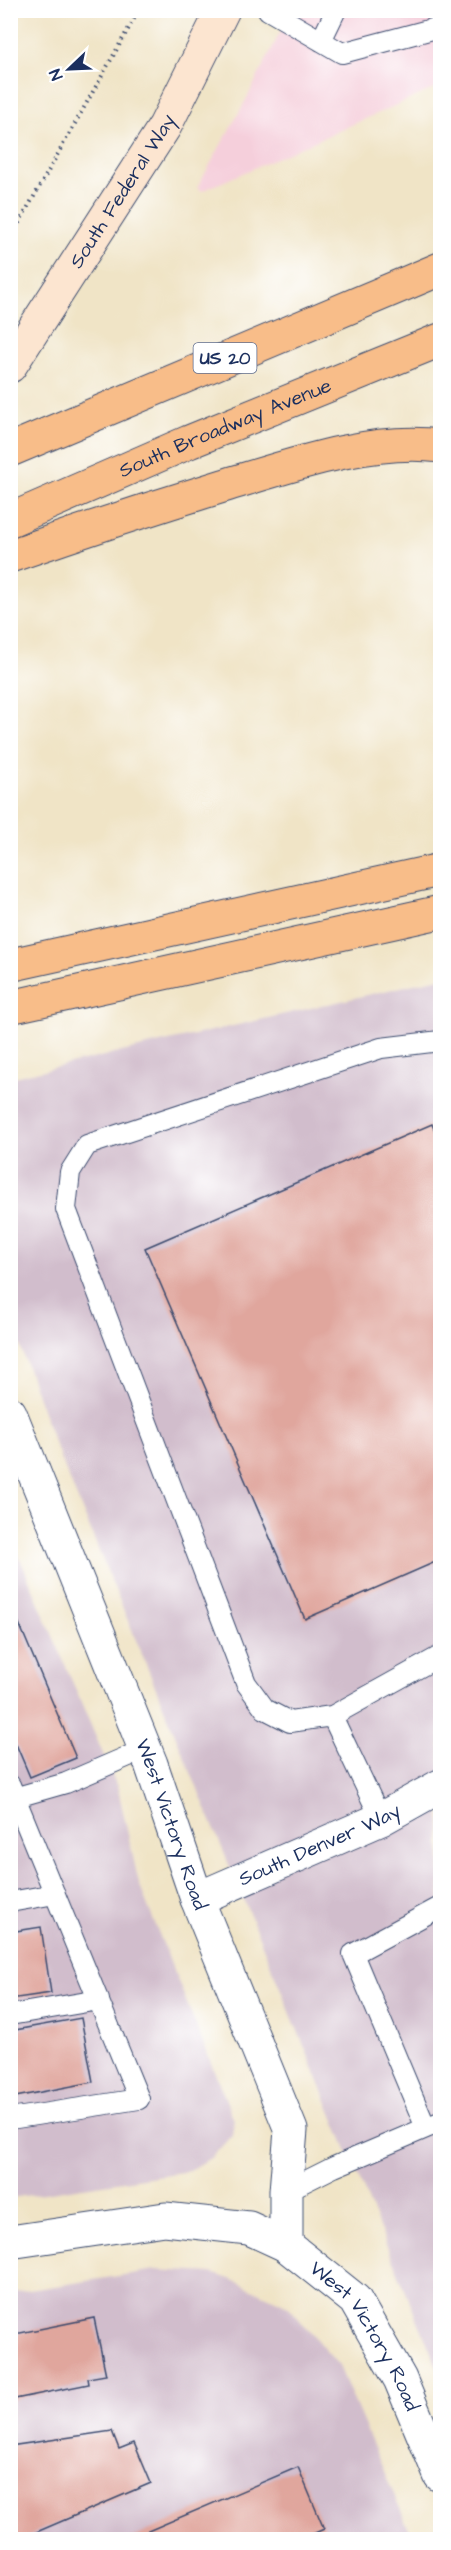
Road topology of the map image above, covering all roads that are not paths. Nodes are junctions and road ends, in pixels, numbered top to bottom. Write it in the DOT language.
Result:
graph roads {
  1 [pos="224,10"];
  2 [pos="268,10"];
  3 [pos="336,10"];
  4 [pos="441,27"];
  5 [pos="321,41"];
  6 [pos="441,269"];
  7 [pos="441,340"];
  8 [pos="10,366"];
  9 [pos="441,446"];
  10 [pos="10,450"];
  11 [pos="10,520"];
  12 [pos="10,556"];
  13 [pos="441,870"];
  14 [pos="441,912"];
  15 [pos="10,965"];
  16 [pos="10,1007"];
  17 [pos="441,1041"];
  18 [pos="10,1413"];
  19 [pos="441,1656"];
  20 [pos="332,1716"];
  21 [pos="145,1749"];
  22 [pos="441,1786"];
  23 [pos="12,1794"];
  24 [pos="381,1819"];
  25 [pos="56,1894"];
  26 [pos="197,1899"];
  27 [pos="10,1902"];
  28 [pos="438,1914"];
  29 [pos="99,2000"];
  30 [pos="10,2014"];
  31 [pos="10,2119"];
  32 [pos="433,2125"];
  33 [pos="285,2191"];
  34 [pos="10,2242"];
  35 [pos="286,2244"];
  36 [pos="441,2475"];
  1 -- 8 [label="main road, South Federal Way"];
  2 -- 5 [label="lane"];
  3 -- 5 [label="lane"];
  4 -- 5 [label="lane"];
  6 -- 10 [label="main road, US 20"];
  7 -- 11 [label="main road, South Broadway Avenue"];
  9 -- 12 [label="main road"];
  13 -- 15 [label="main road"];
  14 -- 16 [label="main road"];
  17 -- 20 [label="lane"];
  18 -- 21 [label="street, West Victory Road"];
  19 -- 20 [label="lane"];
  20 -- 24 [label="lane"];
  21 -- 23 [label="lane"];
  21 -- 26 [label="street, West Victory Road"];
  22 -- 24 [label="street, South Denver Way"];
  23 -- 25 [label="lane"];
  24 -- 26 [label="street, South Denver Way"];
  25 -- 27 [label="lane"];
  25 -- 29 [label="lane"];
  26 -- 33 [label="street, West Victory Road"];
  28 -- 32 [label="lane"];
  29 -- 30 [label="lane"];
  29 -- 31 [label="lane"];
  32 -- 33 [label="lane"];
  33 -- 35 [label="street, West Victory Road"];
  34 -- 35 [label="street, West Victory Road"];
  35 -- 36 [label="street, West Victory Road"];
}
